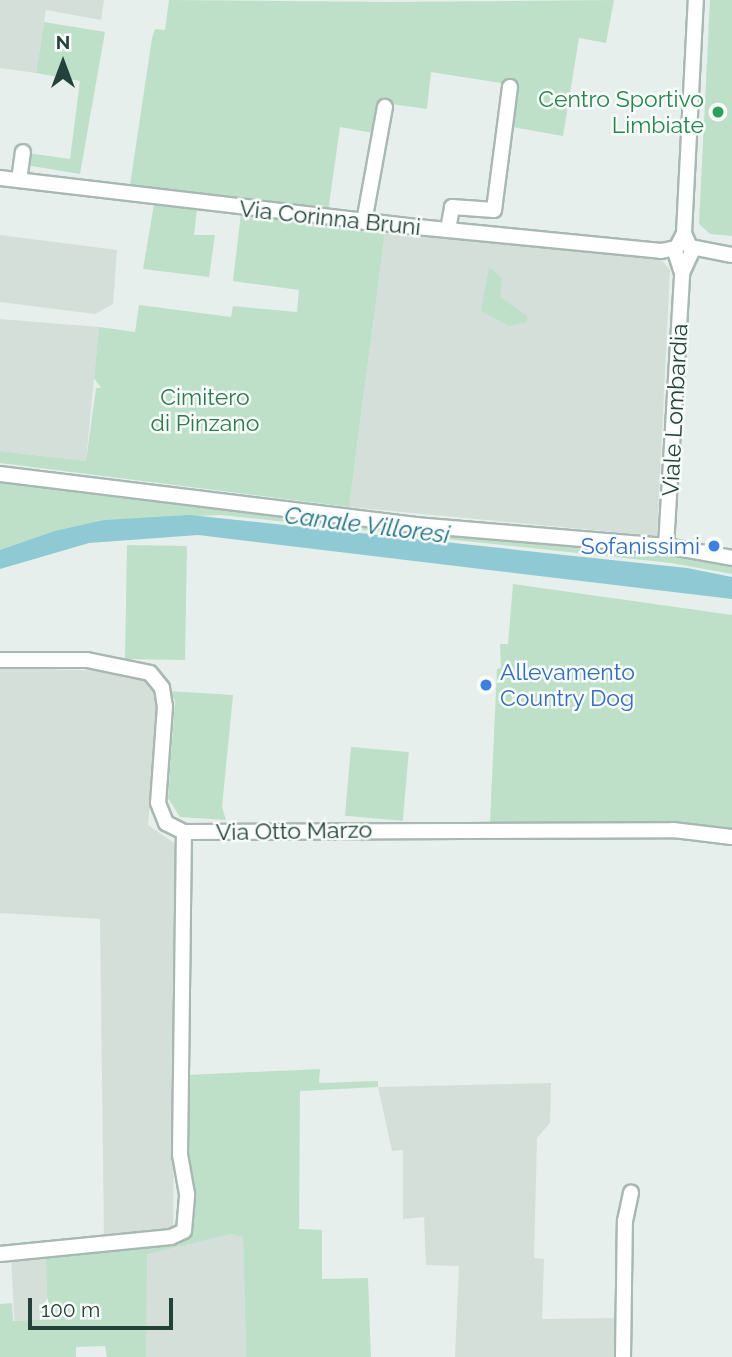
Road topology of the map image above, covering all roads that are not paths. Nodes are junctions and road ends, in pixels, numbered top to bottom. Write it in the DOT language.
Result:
graph roads {
  1 [pos="696,0"];
  2 [pos="510,87"];
  3 [pos="385,107"];
  4 [pos="23,152"];
  5 [pos="0,178"];
  6 [pos="19,180"];
  7 [pos="364,222"];
  8 [pos="448,230"];
  9 [pos="684,252"];
  10 [pos="732,254"];
  11 [pos="0,474"];
  12 [pos="666,546"];
  13 [pos="732,558"];
  14 [pos="0,660"];
  15 [pos="184,832"];
  16 [pos="732,837"];
  17 [pos="631,1193"];
  18 [pos="0,1254"];
  19 [pos="623,1357"];
  1 -- 9 [label="street, Viale Lombardia"];
  2 -- 8 [label="street"];
  3 -- 7 [label="street"];
  4 -- 6 [label="street"];
  5 -- 6 [label="street, Via Corinna Bruni"];
  6 -- 7 [label="street, Via Corinna Bruni"];
  7 -- 8 [label="street, Via Corinna Bruni"];
  8 -- 9 [label="street, Via Corinna Bruni"];
  9 -- 10 [label="street"];
  9 -- 12 [label="street, Viale Lombardia"];
  11 -- 12 [label="street"];
  12 -- 13 [label="street"];
  14 -- 15 [label="street, Via Otto Marzo"];
  15 -- 16 [label="street, Via Otto Marzo"];
  15 -- 18 [label="street"];
  17 -- 19 [label="street"];
}
